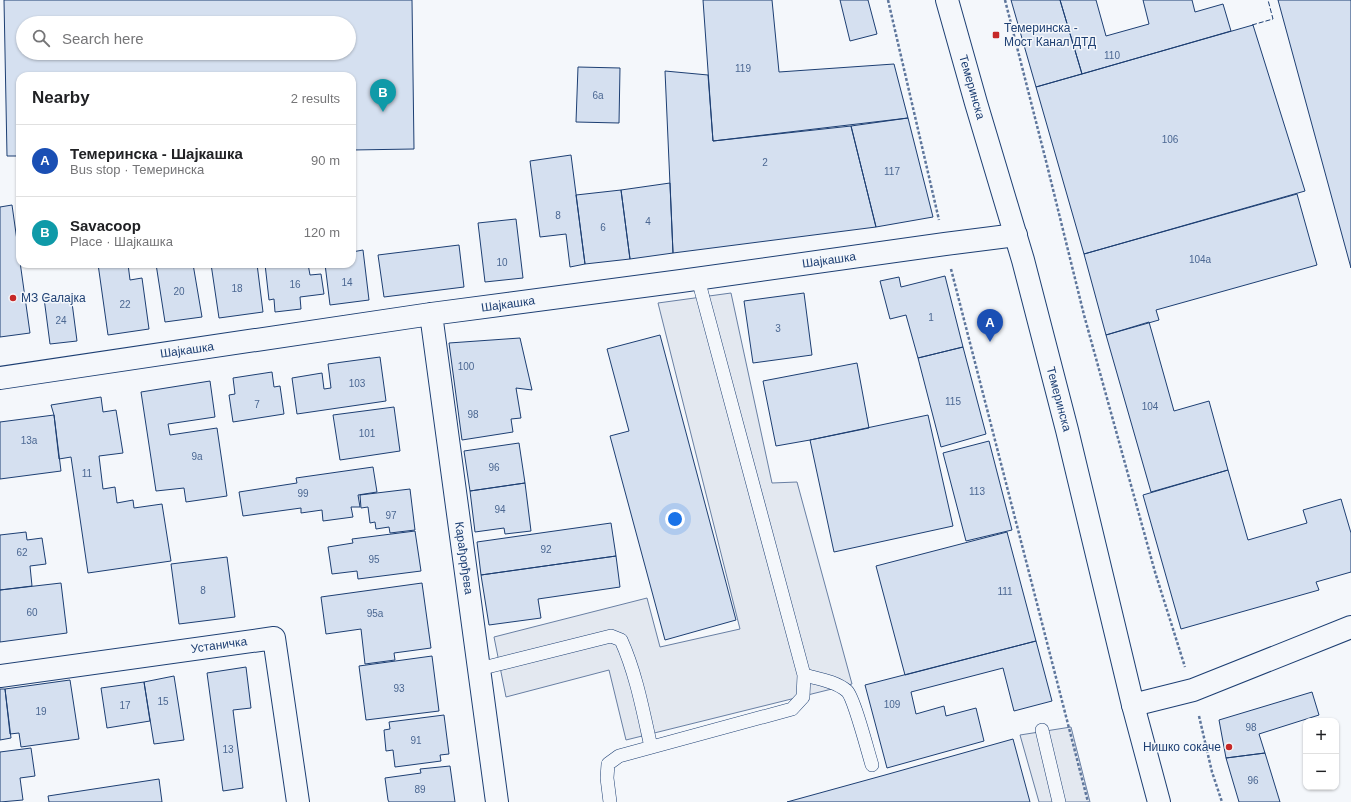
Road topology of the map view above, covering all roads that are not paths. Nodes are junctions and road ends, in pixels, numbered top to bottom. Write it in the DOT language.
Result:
graph roads {
  1 [pos="947,0"];
  2 [pos="1016,235"];
  3 [pos="698,278"];
  4 [pos="431,314"];
  5 [pos="0,378"];
  6 [pos="1351,627"];
  7 [pos="479,669"];
  8 [pos="804,675"];
  9 [pos="0,676"];
  10 [pos="1133,705"];
  11 [pos="1042,730"];
  12 [pos="651,747"];
  13 [pos="872,765"];
  14 [pos="298,802"];
  15 [pos="497,802"];
  16 [pos="610,802"];
  17 [pos="1059,802"];
  18 [pos="1159,802"];
  1 -- 2 [label="street, Темеринска"];
  2 -- 3 [label="street, Шајкашка"];
  2 -- 10 [label="street, Темеринска"];
  3 -- 4 [label="street, Шајкашка"];
  3 -- 8 [label="lane"];
  4 -- 5 [label="street, Шајкашка"];
  4 -- 7 [label="street, Карађорђева"];
  6 -- 10 [label="street"];
  7 -- 12 [label="lane"];
  7 -- 15 [label="street, Карађорђева"];
  8 -- 12 [label="lane"];
  8 -- 13 [label="lane"];
  9 -- 14 [label="street, Устаничка"];
  10 -- 18 [label="street, Темеринска"];
  11 -- 17 [label="lane"];
  12 -- 16 [label="lane"];
}
